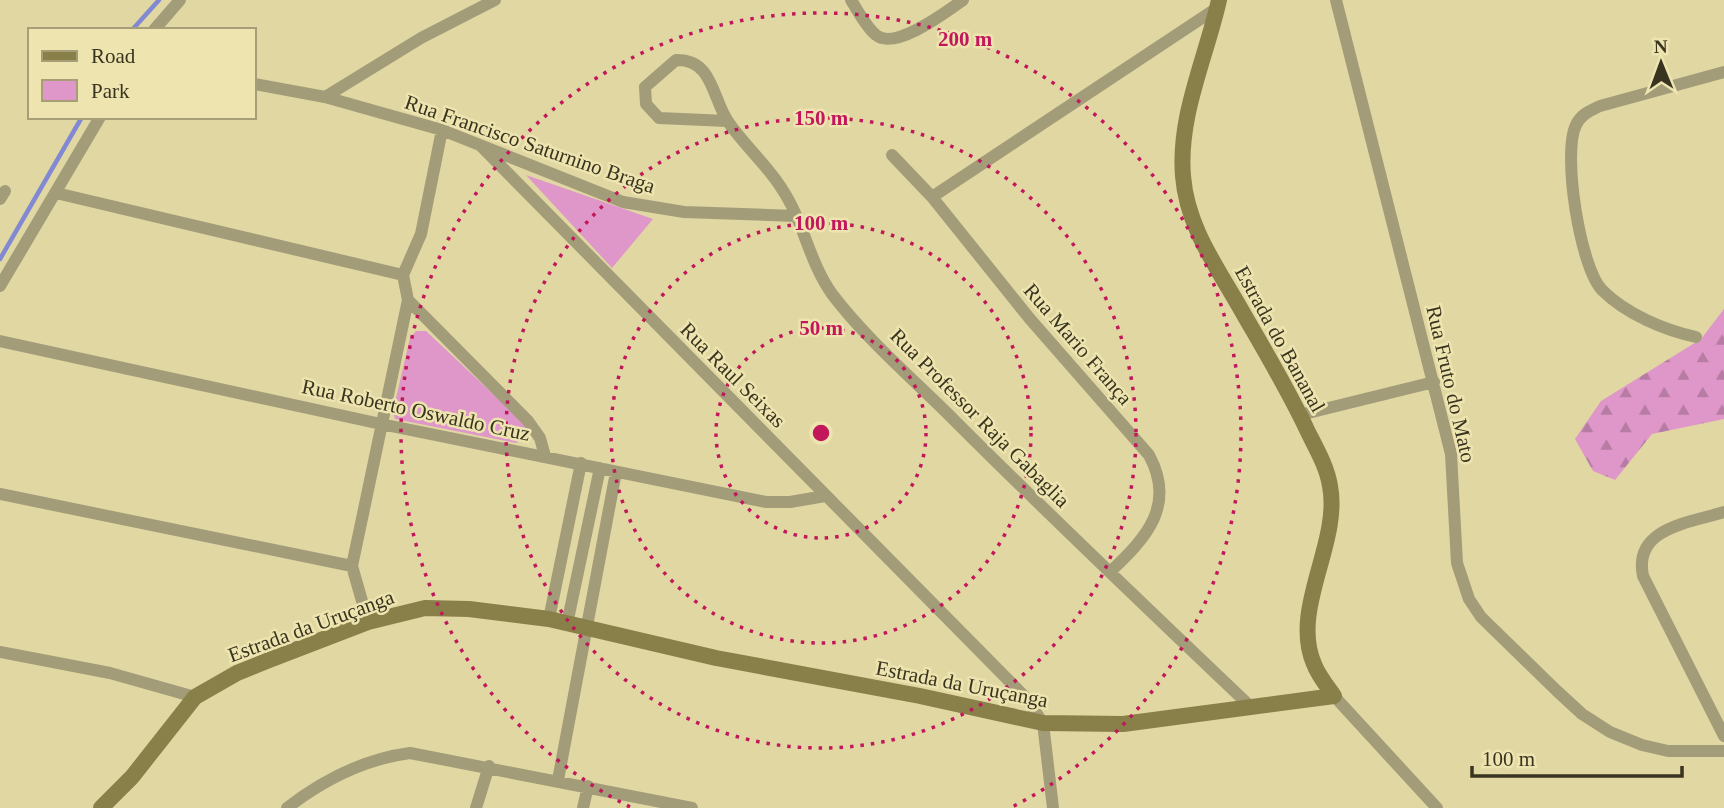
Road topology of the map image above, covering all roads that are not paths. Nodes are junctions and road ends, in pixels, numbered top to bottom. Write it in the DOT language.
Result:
graph roads {
  1 [pos="180,0"];
  2 [pos="495,0"];
  3 [pos="851,0"];
  4 [pos="963,0"];
  5 [pos="1336,0"];
  6 [pos="1218,4"];
  7 [pos="945,5"];
  8 [pos="156,28"];
  9 [pos="1724,72"];
  10 [pos="256,84"];
  11 [pos="325,97"];
  12 [pos="99,119"];
  13 [pos="727,121"];
  14 [pos="442,130"];
  15 [pos="481,146"];
  16 [pos="892,155"];
  17 [pos="56,193"];
  18 [pos="932,197"];
  19 [pos="796,216"];
  20 [pos="402,275"];
  21 [pos="0,286"];
  22 [pos="408,300"];
  23 [pos="1696,337"];
  24 [pos="0,341"];
  25 [pos="1434,382"];
  26 [pos="1300,415"];
  27 [pos="381,424"];
  28 [pos="545,456"];
  29 [pos="581,463"];
  30 [pos="600,468"];
  31 [pos="616,472"];
  32 [pos="0,495"];
  33 [pos="825,496"];
  34 [pos="1724,512"];
  35 [pos="352,566"];
  36 [pos="1111,571"];
  37 [pos="549,620"];
  38 [pos="368,622"];
  39 [pos="567,624"];
  40 [pos="586,628"];
  41 [pos="0,652"];
  42 [pos="1334,696"];
  43 [pos="195,697"];
  44 [pos="1251,707"];
  45 [pos="1043,723"];
  46 [pos="1724,736"];
  47 [pos="1724,751"];
  48 [pos="489,766"];
  49 [pos="558,780"];
  50 [pos="588,786"];
  51 [pos="118,802"];
  52 [pos="101,808"];
  53 [pos="287,808"];
  54 [pos="476,808"];
  55 [pos="583,808"];
  56 [pos="692,808"];
  57 [pos="1053,808"];
  58 [pos="1437,808"];
  1 -- 8 [label="street"];
  2 -- 11 [label="street"];
  3 -- 7 [label="street"];
  4 -- 7 [label="street"];
  5 -- 25 [label="street, Rua Fruto do Mato"];
  6 -- 18 [label="street"];
  6 -- 26 [label="street, Estrada do Bananal"];
  9 -- 23 [label="street"];
  10 -- 11 [label="street, Rua Francisco Saturnino Braga"];
  11 -- 14 [label="street, Rua Francisco Saturnino Braga"];
  12 -- 17 [label="street"];
  13 -- 13 [label="street, Rua Professor Raja Gabaglia"];
  13 -- 19 [label="street, Rua Professor Raja Gabaglia"];
  14 -- 15 [label="street, Rua Francisco Saturnino Braga"];
  14 -- 20 [label="street"];
  15 -- 19 [label="street, Rua Francisco Saturnino Braga"];
  15 -- 33 [label="street, Rua Raul Seixas"];
  16 -- 18 [label="street, Rua Mario França"];
  17 -- 20 [label="street"];
  17 -- 21 [label="street"];
  18 -- 36 [label="street, Rua Mario França"];
  19 -- 36 [label="street, Rua Professor Raja Gabaglia"];
  20 -- 22 [label="street"];
  22 -- 27 [label="street"];
  22 -- 28 [label="street"];
  24 -- 27 [label="street, Rua Roberto Oswaldo Cruz"];
  25 -- 26 [label="street"];
  25 -- 47 [label="street, Rua Fruto do Mato"];
  26 -- 42 [label="street, Estrada do Bananal"];
  27 -- 28 [label="street, Rua Roberto Oswaldo Cruz"];
  27 -- 35 [label="street"];
  28 -- 29 [label="street, Rua Roberto Oswaldo Cruz"];
  29 -- 30 [label="street, Rua Roberto Oswaldo Cruz"];
  29 -- 37 [label="street"];
  30 -- 31 [label="street, Rua Roberto Oswaldo Cruz"];
  30 -- 39 [label="street"];
  31 -- 33 [label="street, Rua Roberto Oswaldo Cruz"];
  31 -- 40 [label="street"];
  32 -- 35 [label="street"];
  33 -- 45 [label="street, Rua Raul Seixas"];
  34 -- 46 [label="street"];
  35 -- 38 [label="street"];
  36 -- 44 [label="street, Rua Professor Raja Gabaglia"];
  37 -- 38 [label="street, Estrada da Uruçanga"];
  37 -- 39 [label="street, Estrada da Uruçanga"];
  38 -- 43 [label="street, Estrada da Uruçanga"];
  39 -- 40 [label="street, Estrada da Uruçanga"];
  40 -- 45 [label="street, Estrada da Uruçanga"];
  40 -- 49 [label="street"];
  41 -- 43 [label="street"];
  42 -- 44 [label="street, Estrada da Uruçanga"];
  42 -- 58 [label="street"];
  43 -- 51 [label="street, Estrada da Uruçanga"];
  44 -- 45 [label="street, Estrada da Uruçanga"];
  45 -- 57 [label="street"];
  48 -- 49 [label="street"];
  48 -- 53 [label="street"];
  48 -- 54 [label="street"];
  49 -- 50 [label="street"];
  50 -- 55 [label="street"];
  50 -- 56 [label="street"];
  51 -- 52 [label="street, Estrada da Uruçanga"];
}
